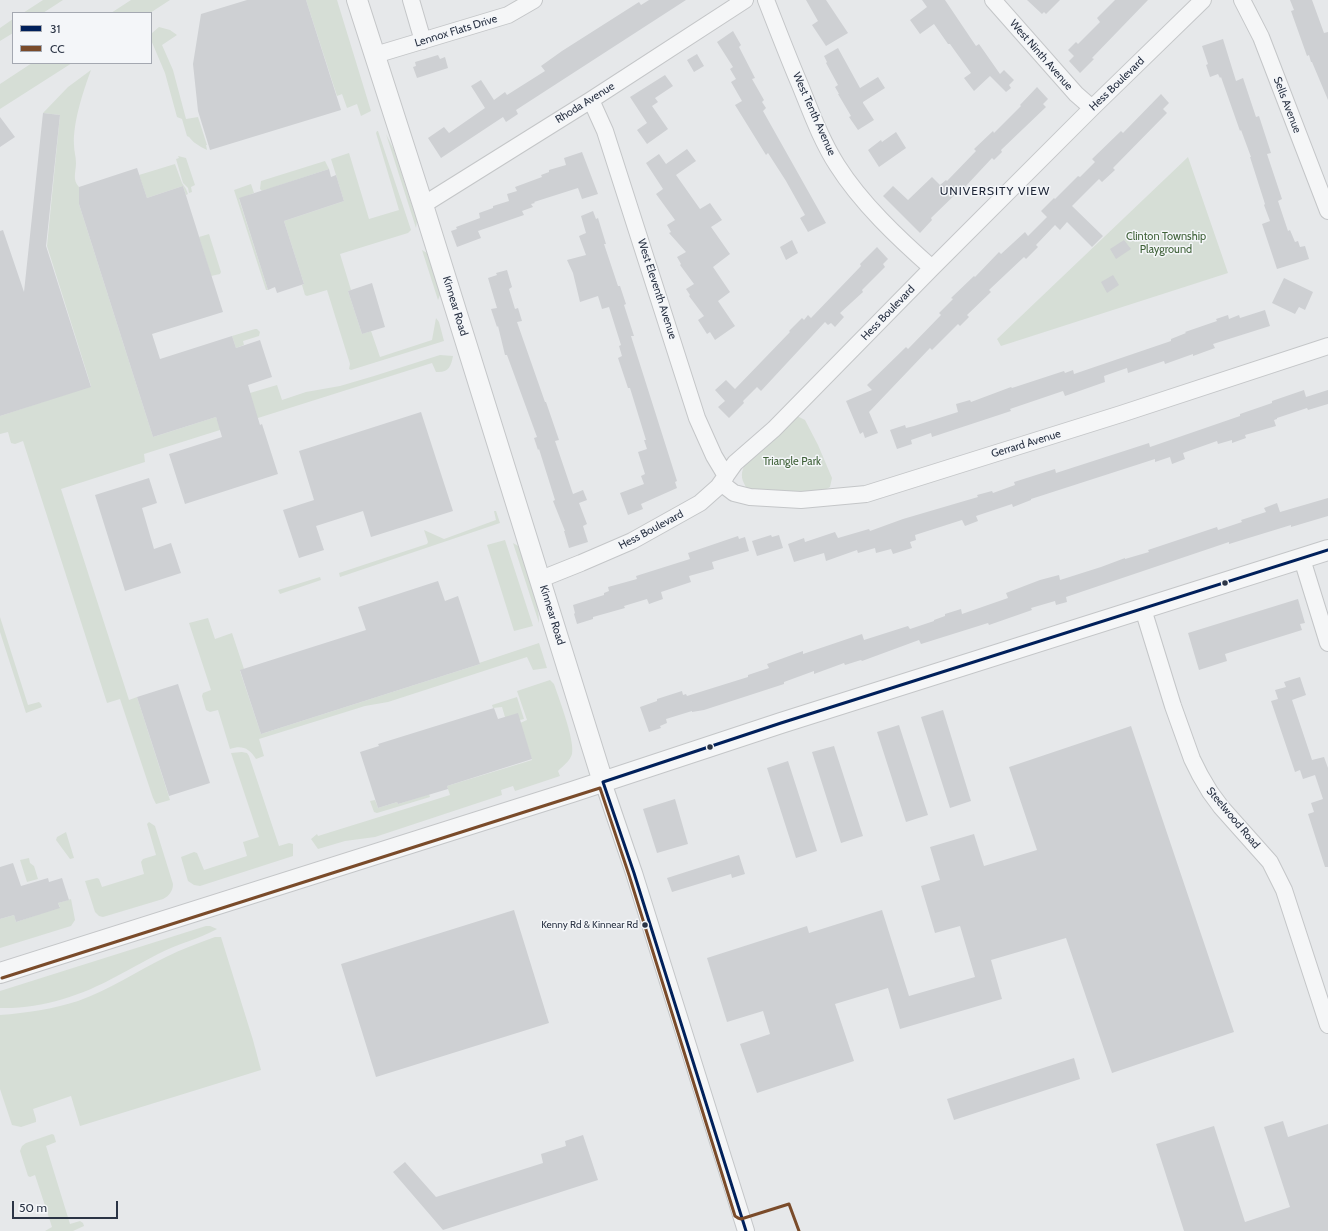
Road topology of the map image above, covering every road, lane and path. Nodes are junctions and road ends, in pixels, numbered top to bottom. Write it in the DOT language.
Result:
graph roads {
  1 [pos="357,0"];
  2 [pos="411,0"];
  3 [pos="534,0"];
  4 [pos="745,0"];
  5 [pos="766,0"];
  6 [pos="993,0"];
  7 [pos="1203,0"];
  8 [pos="1242,0"];
  9 [pos="423,41"];
  10 [pos="375,55"];
  11 [pos="591,100"];
  12 [pos="1092,108"];
  13 [pos="423,205"];
  14 [pos="1328,211"];
  15 [pos="932,268"];
  16 [pos="1328,346"];
  17 [pos="724,480"];
  18 [pos="1328,550"];
  19 [pos="1302,559"];
  20 [pos="541,579"];
  21 [pos="1143,609"];
  22 [pos="1328,643"];
  23 [pos="603,782"];
  24 [pos="0,973"];
  25 [pos="1328,1025"];
  26 [pos="746,1231"];
  1 -- 10 [label="street, Kinnear Road"];
  2 -- 9 [label="street"];
  3 -- 9 [label="street, Lennox Flats Drive"];
  4 -- 11 [label="street, Rhoda Avenue"];
  5 -- 15 [label="street, West Tenth Avenue"];
  6 -- 12 [label="street, West Ninth Avenue"];
  7 -- 12 [label="street, Hess Boulevard"];
  8 -- 14 [label="street, Sells Avenue"];
  9 -- 10 [label="street, Lennox Flats Drive"];
  10 -- 13 [label="street, Kinnear Road"];
  11 -- 13 [label="street, Rhoda Avenue"];
  11 -- 17 [label="street, West Eleventh Avenue"];
  12 -- 15 [label="street, Hess Boulevard"];
  13 -- 20 [label="street, Kinnear Road"];
  15 -- 17 [label="street, Hess Boulevard"];
  16 -- 17 [label="street, Gerrard Avenue"];
  17 -- 20 [label="street, Hess Boulevard"];
  18 -- 19 [label="street"];
  19 -- 21 [label="street"];
  19 -- 22 [label="street"];
  20 -- 23 [label="street, Kinnear Road"];
  21 -- 23 [label="street"];
  21 -- 25 [label="street, Steelwood Road"];
  23 -- 24 [label="street"];
  23 -- 26 [label="street, Kinnear Road"];
}
